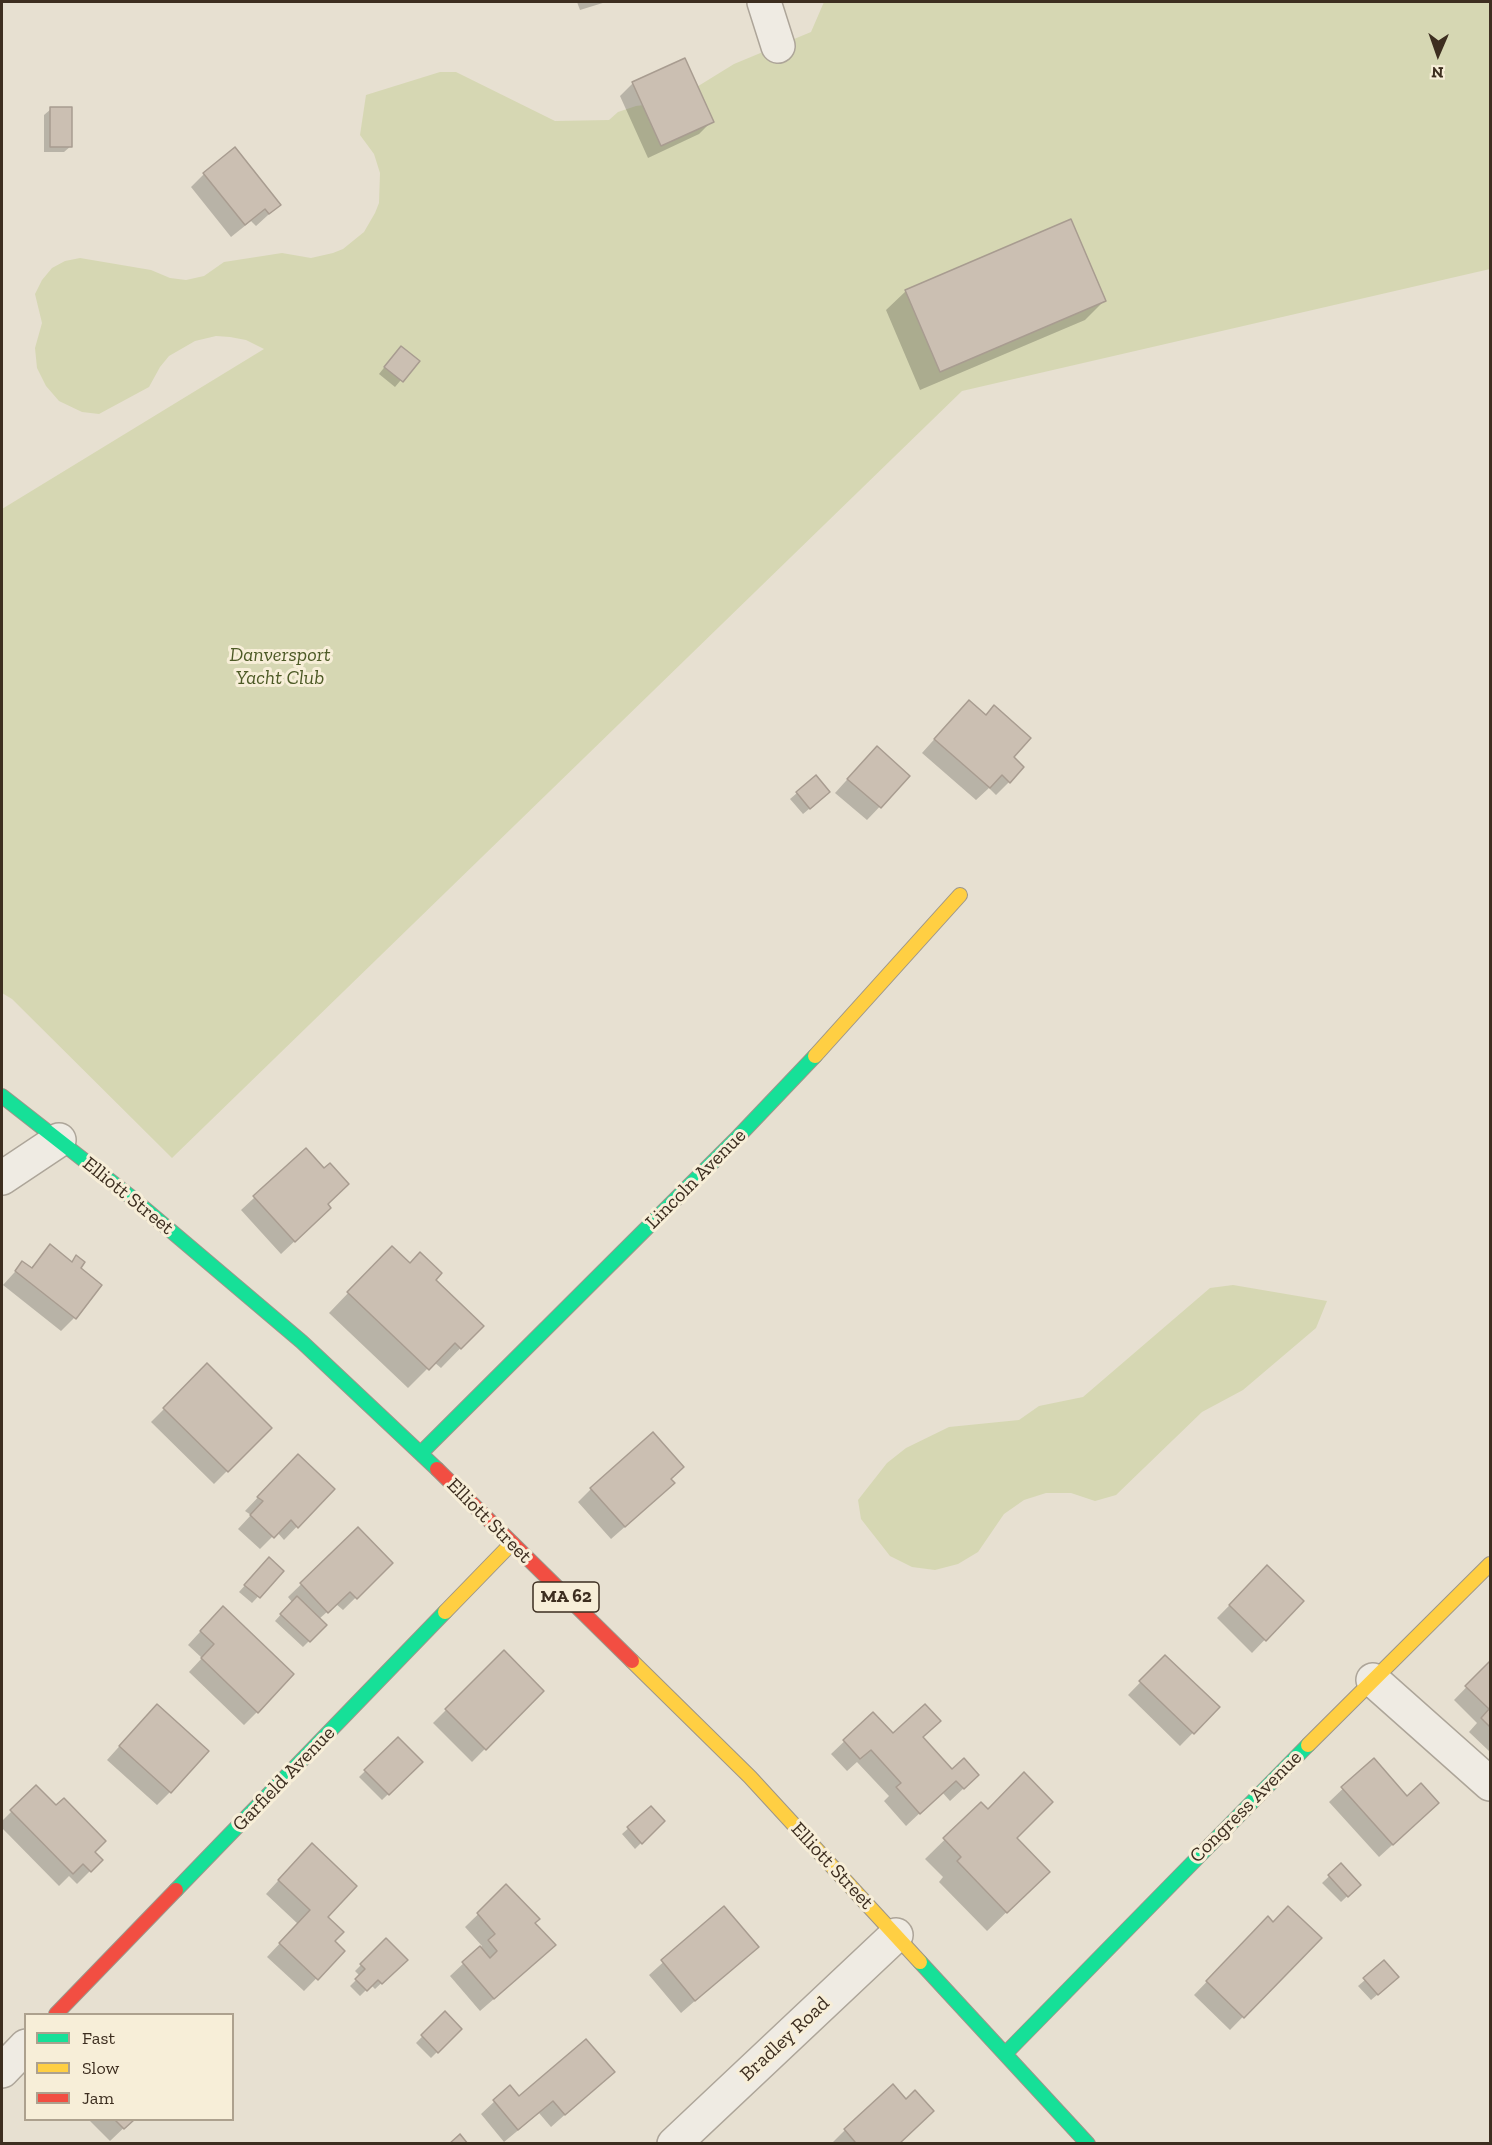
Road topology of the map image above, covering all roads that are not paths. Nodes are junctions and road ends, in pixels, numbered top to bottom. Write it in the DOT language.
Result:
graph roads {
  1 [pos="764,2"];
  2 [pos="778,46"];
  3 [pos="960,895"];
  4 [pos="2,1096"];
  5 [pos="59,1140"];
  6 [pos="2,1178"];
  7 [pos="421,1453"];
  8 [pos="512,1543"];
  9 [pos="1491,1564"];
  10 [pos="1373,1680"];
  11 [pos="1491,1784"];
  12 [pos="896,1935"];
  13 [pos="57,2013"];
  14 [pos="24,2048"];
  15 [pos="1005,2054"];
  16 [pos="2,2071"];
  17 [pos="674,2144"];
  18 [pos="1088,2144"];
  1 -- 2 [label="street"];
  3 -- 7 [label="street, Lincoln Avenue"];
  4 -- 5 [label="street, Elliott Street / MA 62"];
  5 -- 6 [label="street"];
  5 -- 7 [label="street, Elliott Street / MA 62"];
  7 -- 8 [label="street, Elliott Street / MA 62"];
  8 -- 12 [label="street, Elliott Street / MA 62"];
  8 -- 13 [label="street, Garfield Avenue"];
  9 -- 10 [label="street, Congress Avenue"];
  10 -- 11 [label="street"];
  10 -- 15 [label="street, Congress Avenue"];
  12 -- 15 [label="street, Elliott Street / MA 62"];
  12 -- 17 [label="street, Bradley Road"];
  14 -- 16 [label="street"];
  15 -- 18 [label="street, Elliott Street / MA 62"];
}
